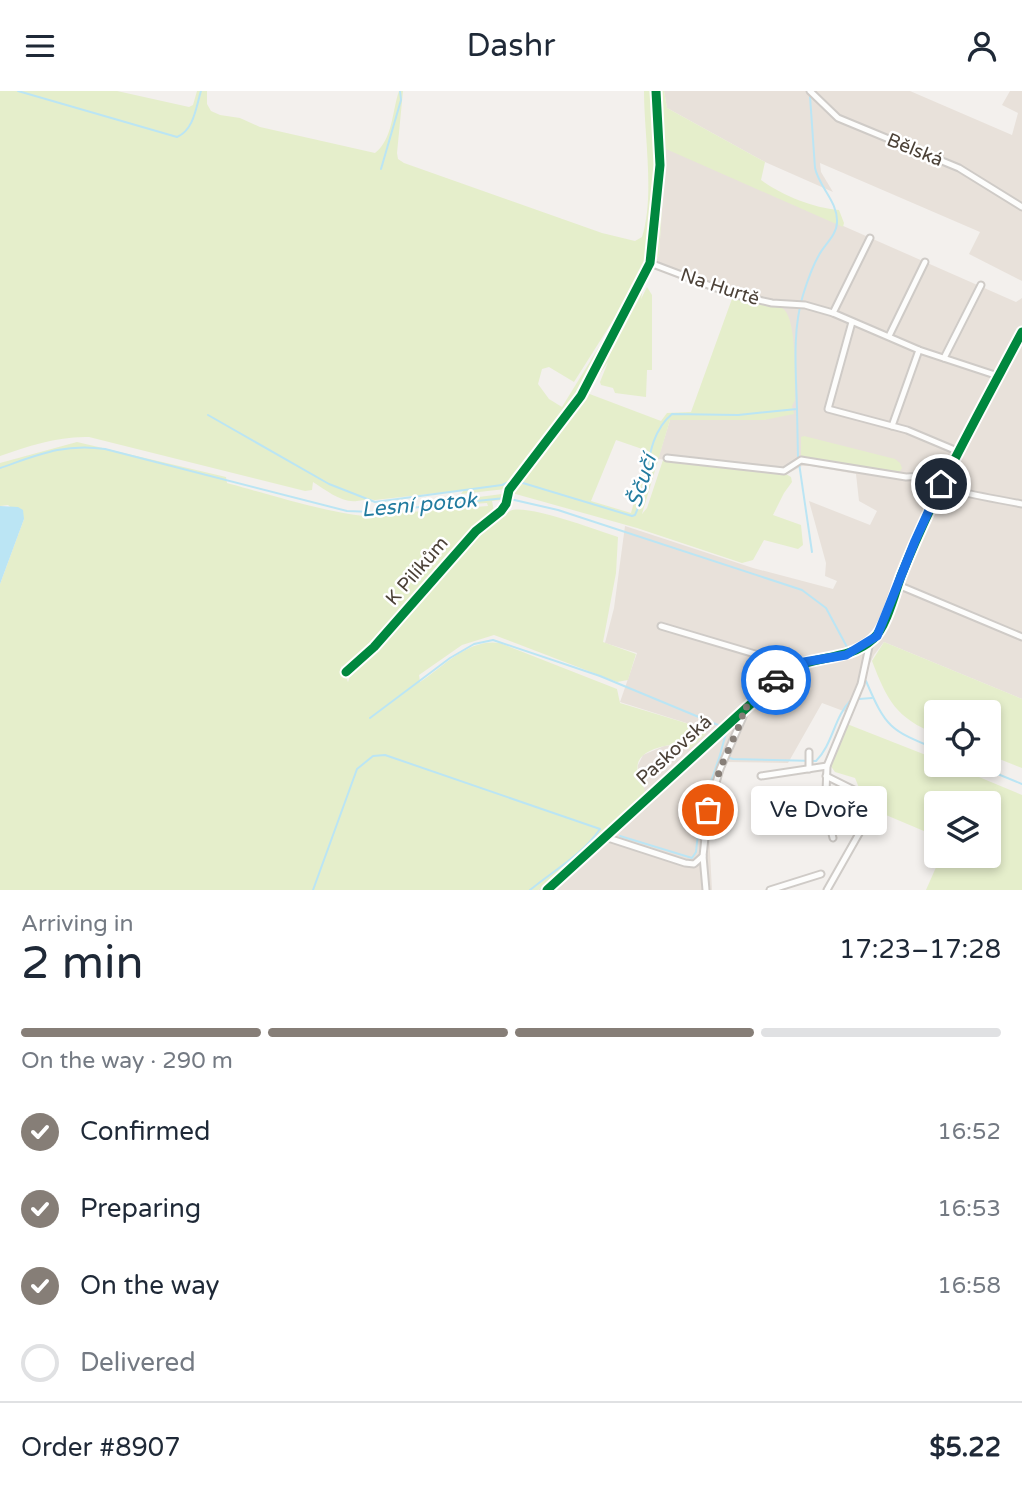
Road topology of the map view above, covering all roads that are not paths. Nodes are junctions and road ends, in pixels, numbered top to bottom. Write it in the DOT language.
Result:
graph roads {
  1 [pos="810,91"];
  2 [pos="1022,207"];
  3 [pos="870,238"];
  4 [pos="925,262"];
  5 [pos="650,263"];
  6 [pos="981,285"];
  7 [pos="833,313"];
  8 [pos="852,322"];
  9 [pos="1022,332"];
  10 [pos="889,336"];
  11 [pos="919,350"];
  12 [pos="944,358"];
  13 [pos="998,376"];
  14 [pos="892,426"];
  15 [pos="957,451"];
  16 [pos="667,458"];
  17 [pos="941,484"];
  18 [pos="508,492"];
  19 [pos="1022,504"];
  20 [pos="898,585"];
  21 [pos="661,626"];
  22 [pos="1022,637"];
  23 [pos="870,642"];
  24 [pos="789,669"];
  25 [pos="346,672"];
  26 [pos="740,713"];
  27 [pos="827,766"];
  28 [pos="761,776"];
  29 [pos="826,776"];
  30 [pos="823,796"];
  31 [pos="802,822"];
  32 [pos="605,837"];
  33 [pos="833,838"];
  34 [pos="703,856"];
  35 [pos="821,874"];
  36 [pos="781,889"];
  37 [pos="547,890"];
  38 [pos="706,890"];
  39 [pos="770,890"];
  40 [pos="827,890"];
  1 -- 2 [label="street, Bělská"];
  3 -- 7 [label="street"];
  4 -- 10 [label="street"];
  5 -- 7 [label="street, Na Hurtě"];
  6 -- 12 [label="street"];
  7 -- 8 [label="street, Na Hurtě"];
  8 -- 10 [label="street, Na Hurtě"];
  8 -- 14 [label="street"];
  9 -- 13 [label="street, Paskovská"];
  10 -- 11 [label="street, Na Hurtě"];
  11 -- 12 [label="street, Na Hurtě"];
  11 -- 14 [label="street"];
  12 -- 13 [label="street, Na Hurtě"];
  13 -- 15 [label="street, Paskovská"];
  14 -- 15 [label="street"];
  15 -- 17 [label="street, Paskovská"];
  16 -- 17 [label="street"];
  17 -- 19 [label="street"];
  17 -- 20 [label="street, Paskovská"];
  18 -- 25 [label="street, K Pilíkům"];
  20 -- 22 [label="street"];
  20 -- 23 [label="street, Paskovská"];
  21 -- 24 [label="street"];
  23 -- 24 [label="street, Paskovská"];
  23 -- 27 [label="street"];
  24 -- 26 [label="street, Paskovská"];
  26 -- 32 [label="street, Paskovská"];
  26 -- 34 [label="street"];
  27 -- 28 [label="street"];
  27 -- 29 [label="street"];
  29 -- 30 [label="street"];
  29 -- 40 [label="street"];
  30 -- 31 [label="street"];
  30 -- 33 [label="street"];
  32 -- 34 [label="street"];
  32 -- 37 [label="street, Paskovská"];
  34 -- 38 [label="street"];
  35 -- 36 [label="street"];
  36 -- 39 [label="street"];
}
